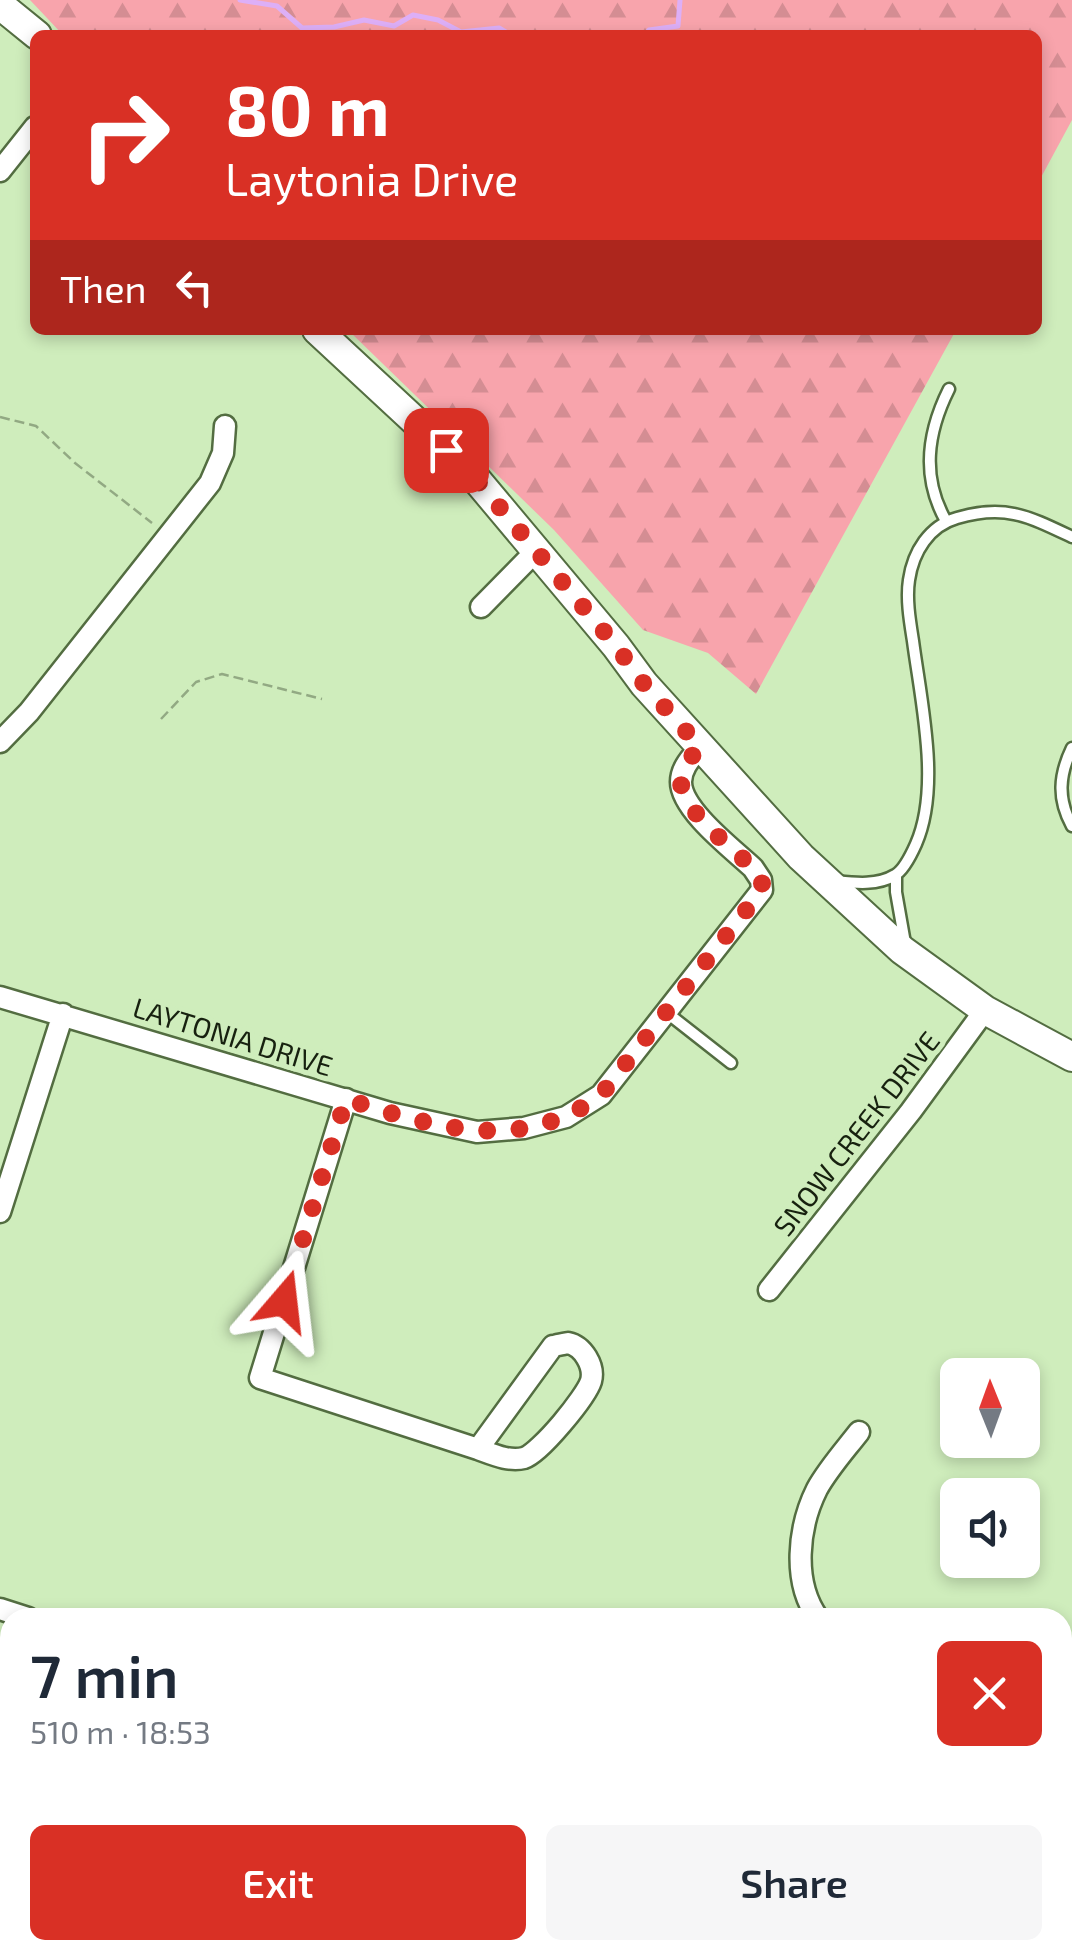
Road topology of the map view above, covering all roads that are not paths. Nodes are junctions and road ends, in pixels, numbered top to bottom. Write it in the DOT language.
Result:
graph roads {
  1 [pos="0,5"];
  2 [pos="31,30"];
  3 [pos="30,133"];
  4 [pos="0,170"];
  5 [pos="323,335"];
  6 [pos="949,389"];
  7 [pos="226,426"];
  8 [pos="946,522"];
  9 [pos="1072,537"];
  10 [pos="536,550"];
  11 [pos="481,607"];
  12 [pos="0,742"];
  13 [pos="700,747"];
  14 [pos="1072,748"];
  15 [pos="1072,826"];
  16 [pos="896,874"];
  17 [pos="829,880"];
  18 [pos="910,955"];
  19 [pos="0,998"];
  20 [pos="984,1010"];
  21 [pos="666,1012"];
  22 [pos="63,1014"];
  23 [pos="1072,1058"];
  24 [pos="731,1063"];
  25 [pos="346,1099"];
  26 [pos="0,1212"];
  27 [pos="768,1290"];
  28 [pos="859,1432"];
  29 [pos="478,1449"];
  30 [pos="813,1608"];
  1 -- 2 [label="main road"];
  3 -- 4 [label="street"];
  5 -- 10 [label="main road"];
  6 -- 8 [label="lane"];
  7 -- 12 [label="street"];
  8 -- 9 [label="lane"];
  8 -- 16 [label="lane"];
  10 -- 11 [label="street"];
  10 -- 13 [label="main road"];
  13 -- 17 [label="main road"];
  13 -- 21 [label="street, LAYTONIA DRIVE"];
  14 -- 15 [label="lane"];
  16 -- 17 [label="lane"];
  16 -- 18 [label="lane"];
  17 -- 18 [label="main road"];
  18 -- 20 [label="main road"];
  19 -- 22 [label="street, LAYTONIA DRIVE"];
  20 -- 23 [label="main road"];
  20 -- 27 [label="street, SNOW CREEK DRIVE"];
  21 -- 24 [label="lane"];
  21 -- 25 [label="street, LAYTONIA DRIVE"];
  22 -- 25 [label="street, LAYTONIA DRIVE"];
  22 -- 26 [label="street"];
  25 -- 29 [label="street"];
  28 -- 30 [label="street"];
  29 -- 29 [label="street"];
}
